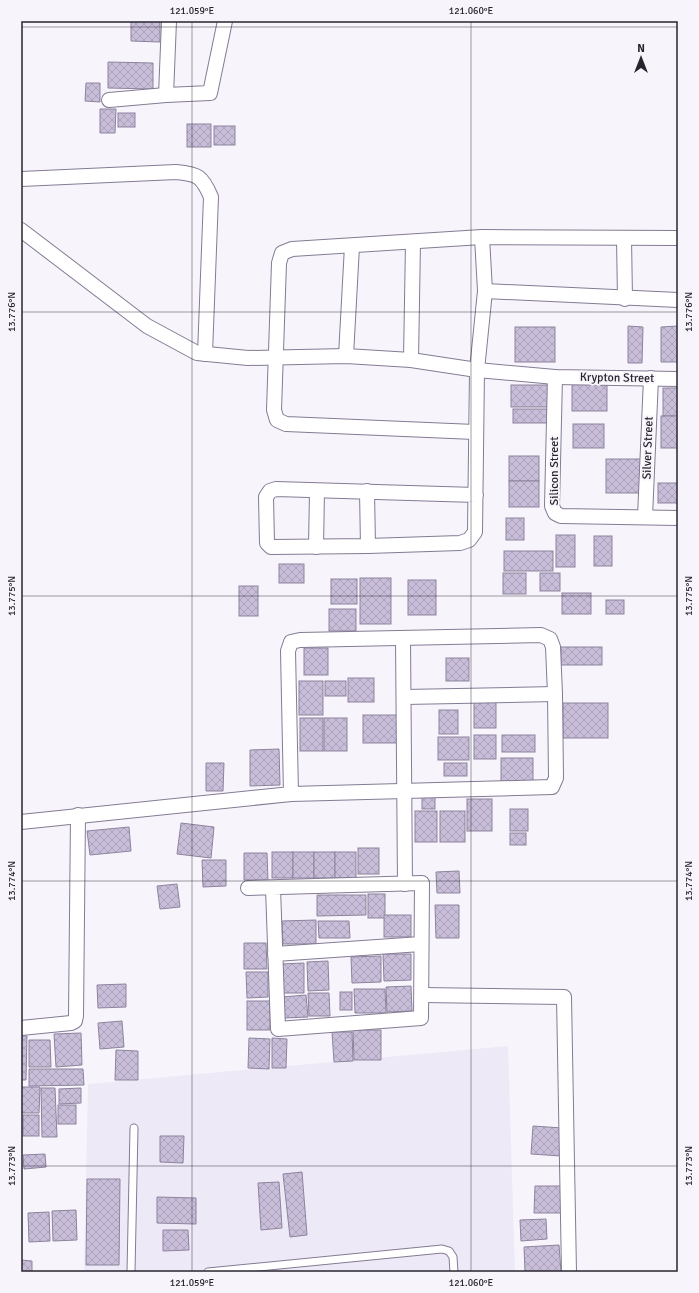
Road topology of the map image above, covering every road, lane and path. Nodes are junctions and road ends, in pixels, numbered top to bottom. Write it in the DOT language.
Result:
graph roads {
  1 [pos="169,21"];
  2 [pos="225,21"];
  3 [pos="166,95"];
  4 [pos="110,100"];
  5 [pos="21,179"];
  6 [pos="21,230"];
  7 [pos="482,237"];
  8 [pos="624,238"];
  9 [pos="678,238"];
  10 [pos="413,242"];
  11 [pos="352,246"];
  12 [pos="485,291"];
  13 [pos="625,299"];
  14 [pos="678,300"];
  15 [pos="205,354"];
  16 [pos="346,356"];
  17 [pos="275,358"];
  18 [pos="411,360"];
  19 [pos="477,370"];
  20 [pos="555,377"];
  21 [pos="651,378"];
  22 [pos="678,379"];
  23 [pos="475,432"];
  24 [pos="317,490"];
  25 [pos="367,491"];
  26 [pos="476,494"];
  27 [pos="645,517"];
  28 [pos="678,518"];
  29 [pos="368,546"];
  30 [pos="316,547"];
  31 [pos="403,639"];
  32 [pos="555,694"];
  33 [pos="404,697"];
  34 [pos="405,790"];
  35 [pos="291,794"];
  36 [pos="78,815"];
  37 [pos="21,822"];
  38 [pos="405,884"];
  39 [pos="248,888"];
  40 [pos="273,888"];
  41 [pos="421,944"];
  42 [pos="275,954"];
  43 [pos="422,995"];
  44 [pos="21,1028"];
  45 [pos="134,1128"];
  46 [pos="131,1272"];
  47 [pos="208,1272"];
  48 [pos="454,1272"];
  49 [pos="569,1272"];
  1 -- 3 [label="street"];
  2 -- 3 [label="street"];
  3 -- 4 [label="street"];
  5 -- 15 [label="street"];
  6 -- 15 [label="street, Krypton Street"];
  7 -- 8 [label="street"];
  7 -- 10 [label="street"];
  7 -- 12 [label="street"];
  8 -- 9 [label="street"];
  8 -- 13 [label="street"];
  10 -- 11 [label="street"];
  10 -- 18 [label="street"];
  11 -- 16 [label="street"];
  11 -- 17 [label="street"];
  12 -- 13 [label="street"];
  12 -- 19 [label="street"];
  13 -- 14 [label="street"];
  15 -- 17 [label="street, Krypton Street"];
  16 -- 17 [label="street, Krypton Street"];
  16 -- 18 [label="street, Krypton Street"];
  17 -- 23 [label="street"];
  18 -- 19 [label="street, Krypton Street"];
  19 -- 20 [label="street, Krypton Street"];
  19 -- 23 [label="street"];
  20 -- 21 [label="street, Krypton Street"];
  20 -- 27 [label="street, Silicon Street"];
  21 -- 22 [label="street, Krypton Street"];
  21 -- 27 [label="street, Silver Street"];
  23 -- 26 [label="street"];
  24 -- 25 [label="street"];
  24 -- 30 [label="street"];
  24 -- 30 [label="street"];
  25 -- 26 [label="street"];
  25 -- 29 [label="street"];
  26 -- 29 [label="street"];
  27 -- 28 [label="street, Silicon Street"];
  29 -- 30 [label="street"];
  31 -- 32 [label="street"];
  31 -- 33 [label="street"];
  31 -- 35 [label="street"];
  32 -- 33 [label="street"];
  32 -- 34 [label="street"];
  33 -- 34 [label="street"];
  34 -- 35 [label="street"];
  34 -- 38 [label="street"];
  35 -- 36 [label="street"];
  36 -- 37 [label="street"];
  36 -- 44 [label="street"];
  38 -- 40 [label="street"];
  38 -- 41 [label="street"];
  39 -- 40 [label="street"];
  40 -- 42 [label="street"];
  41 -- 42 [label="street"];
  41 -- 43 [label="street"];
  42 -- 43 [label="street"];
  43 -- 49 [label="street"];
  45 -- 46 [label="lane"];
  47 -- 48 [label="lane"];
}
